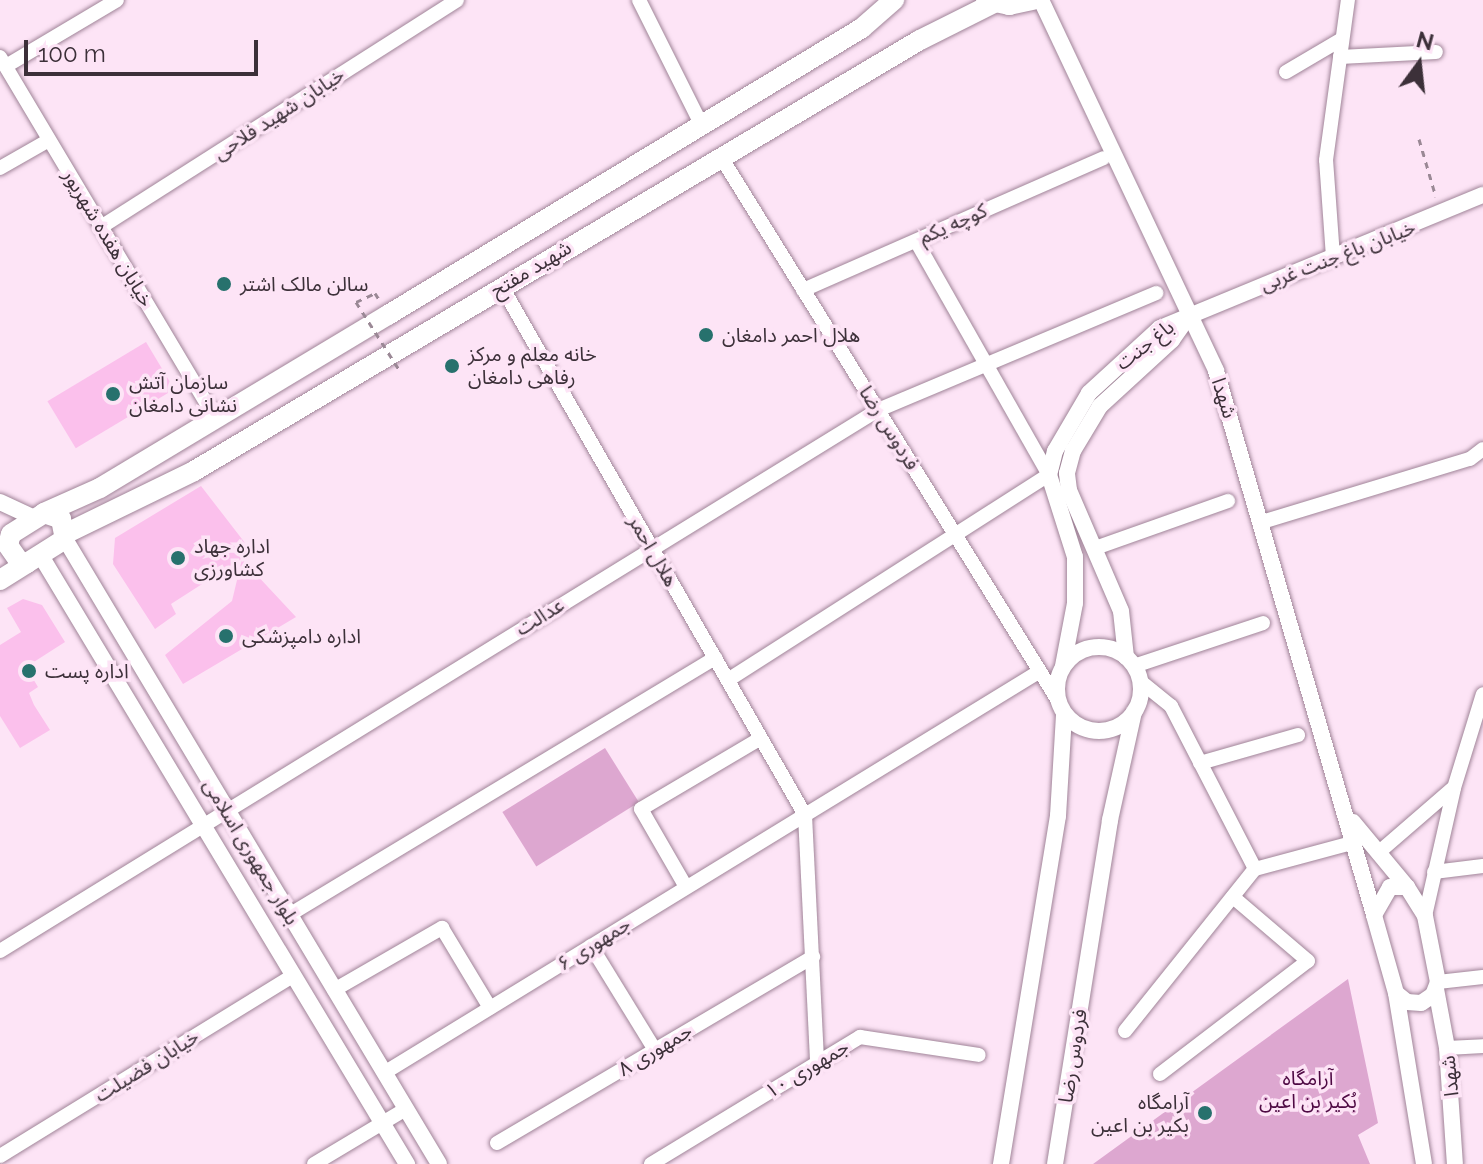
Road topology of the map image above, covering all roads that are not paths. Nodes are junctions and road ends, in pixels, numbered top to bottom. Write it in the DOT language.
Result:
graph roads {
  1 [pos="117,0"];
  2 [pos="457,0"];
  3 [pos="639,0"];
  4 [pos="894,0"];
  5 [pos="1033,0"];
  6 [pos="1041,0"];
  7 [pos="1348,0"];
  8 [pos="990,2"];
  9 [pos="1342,39"];
  10 [pos="1436,52"];
  11 [pos="1340,57"];
  12 [pos="3,62"];
  13 [pos="1286,72"];
  14 [pos="701,124"];
  15 [pos="49,140"];
  16 [pos="721,157"];
  17 [pos="1103,158"];
  18 [pos="0,168"];
  19 [pos="1483,195"];
  20 [pos="101,227"];
  21 [pos="916,241"];
  22 [pos="1333,257"];
  23 [pos="502,287"];
  24 [pos="803,290"];
  25 [pos="1156,293"];
  26 [pos="1191,313"];
  27 [pos="986,364"];
  28 [pos="878,410"];
  29 [pos="215,418"];
  30 [pos="1483,449"];
  31 [pos="1049,475"];
  32 [pos="1228,501"];
  33 [pos="0,502"];
  34 [pos="40,516"];
  35 [pos="1262,522"];
  36 [pos="66,536"];
  37 [pos="957,537"];
  38 [pos="5,539"];
  39 [pos="1098,547"];
  40 [pos="652,549"];
  41 [pos="34,560"];
  42 [pos="0,580"];
  43 [pos="1263,623"];
  44 [pos="715,658"];
  45 [pos="1063,666"];
  46 [pos="1133,668"];
  47 [pos="1040,671"];
  48 [pos="728,680"];
  49 [pos="1483,694"];
  50 [pos="1060,706"];
  51 [pos="1134,712"];
  52 [pos="1298,735"];
  53 [pos="761,738"];
  54 [pos="1200,763"];
  55 [pos="1454,788"];
  56 [pos="226,810"];
  57 [pos="805,815"];
  58 [pos="1349,818"];
  59 [pos="203,825"];
  60 [pos="1355,842"];
  61 [pos="1378,853"];
  62 [pos="1483,866"];
  63 [pos="1255,869"];
  64 [pos="1434,872"];
  65 [pos="686,887"];
  66 [pos="1407,887"];
  67 [pos="1233,897"];
  68 [pos="289,915"];
  69 [pos="1374,915"];
  70 [pos="1425,916"];
  71 [pos="591,946"];
  72 [pos="0,951"];
  73 [pos="813,957"];
  74 [pos="294,975"];
  75 [pos="1483,977"];
  76 [pos="1437,986"];
  77 [pos="334,990"];
  78 [pos="1396,993"];
  79 [pos="490,1008"];
  80 [pos="1125,1031"];
  81 [pos="1483,1046"];
  82 [pos="1447,1048"];
  83 [pos="655,1050"];
  84 [pos="979,1055"];
  85 [pos="817,1063"];
  86 [pos="384,1073"];
  87 [pos="1160,1074"];
  88 [pos="406,1109"];
  89 [pos="383,1123"];
  90 [pos="497,1143"];
  91 [pos="0,1156"];
  92 [pos="314,1164"];
  93 [pos="407,1164"];
  94 [pos="439,1164"];
  95 [pos="651,1164"];
  96 [pos="1001,1164"];
  97 [pos="1055,1164"];
  98 [pos="1424,1164"];
  99 [pos="1455,1164"];
  1 -- 12 [label="street"];
  2 -- 20 [label="street, خیابان شهید فلاحی"];
  3 -- 14 [label="street"];
  4 -- 14 [label="main road, شهید مفتح"];
  5 -- 8 [label="main road"];
  6 -- 26 [label="street, شهدا"];
  7 -- 9 [label="street"];
  8 -- 16 [label="main road, شهید مفتح"];
  9 -- 11 [label="street"];
  9 -- 13 [label="street"];
  10 -- 11 [label="street"];
  11 -- 22 [label="street"];
  12 -- 15 [label="street, خیابان هفده شهریور"];
  14 -- 29 [label="main road, شهید مفتح"];
  15 -- 18 [label="street"];
  15 -- 20 [label="street, خیابان هفده شهریور"];
  16 -- 23 [label="main road, شهید مفتح"];
  16 -- 24 [label="street, فردوس رضا"];
  17 -- 21 [label="street, کوچه یکم"];
  19 -- 22 [label="street, خیابان باغ جنت غربی"];
  20 -- 29 [label="street, خیابان هفده شهریور"];
  21 -- 24 [label="street, کوچه یکم"];
  21 -- 27 [label="street"];
  22 -- 26 [label="street, خیابان باغ جنت غربی"];
  23 -- 36 [label="main road, شهید مفتح"];
  23 -- 40 [label="street, هلال احمر"];
  24 -- 28 [label="street, فردوس رضا"];
  25 -- 27 [label="street, عدالت"];
  26 -- 31 [label="street, باغ جنت"];
  26 -- 35 [label="street, شهدا"];
  26 -- 39 [label="street, باغ جنت"];
  27 -- 28 [label="street, عدالت"];
  27 -- 31 [label="street"];
  28 -- 37 [label="street, فردوس رضا"];
  28 -- 40 [label="street, عدالت"];
  29 -- 34 [label="main road, شهید مفتح"];
  30 -- 35 [label="street"];
  31 -- 37 [label="street"];
  31 -- 45 [label="street"];
  32 -- 39 [label="street"];
  33 -- 34 [label="street"];
  34 -- 36 [label="main road"];
  34 -- 38 [label="main road, شهید مفتح"];
  35 -- 58 [label="street, شهدا"];
  36 -- 41 [label="main road, شهید مفتح"];
  36 -- 56 [label="street, بلوار جمهوری اسلامی"];
  37 -- 47 [label="street, فردوس رضا"];
  37 -- 48 [label="street"];
  38 -- 41 [label="main road"];
  39 -- 46 [label="street, باغ جنت"];
  40 -- 44 [label="street, هلال احمر"];
  40 -- 56 [label="street, عدالت"];
  41 -- 42 [label="main road"];
  41 -- 59 [label="street, بلوار جمهوری اسلامی"];
  43 -- 46 [label="street"];
  44 -- 48 [label="street, هلال احمر"];
  44 -- 68 [label="street"];
  45 -- 46 [label="street"];
  45 -- 50 [label="street"];
  46 -- 51 [label="street"];
  46 -- 54 [label="street"];
  47 -- 50 [label="street, فردوس رضا"];
  47 -- 57 [label="street, جمهوری ۶"];
  48 -- 53 [label="street, هلال احمر"];
  49 -- 55 [label="street"];
  50 -- 51 [label="street"];
  50 -- 96 [label="street"];
  51 -- 97 [label="street, فردوس رضا"];
  52 -- 54 [label="street"];
  53 -- 57 [label="street, هلال احمر"];
  53 -- 65 [label="street"];
  54 -- 63 [label="street"];
  55 -- 61 [label="street"];
  55 -- 64 [label="street"];
  56 -- 59 [label="street, عدالت"];
  56 -- 68 [label="street, بلوار جمهوری اسلامی"];
  57 -- 65 [label="street, جمهوری ۶"];
  57 -- 73 [label="street"];
  58 -- 60 [label="street, شهدا"];
  58 -- 61 [label="street, شهدا"];
  59 -- 72 [label="street, عدالت"];
  59 -- 74 [label="street, بلوار جمهوری اسلامی"];
  60 -- 63 [label="street"];
  60 -- 69 [label="street, شهدا"];
  61 -- 66 [label="street, شهدا"];
  62 -- 64 [label="street"];
  63 -- 67 [label="street"];
  64 -- 70 [label="street"];
  65 -- 71 [label="street, جمهوری ۶"];
  66 -- 69 [label="street"];
  66 -- 70 [label="street, شهدا"];
  67 -- 80 [label="street"];
  67 -- 87 [label="street"];
  68 -- 77 [label="street, بلوار جمهوری اسلامی"];
  69 -- 78 [label="street, شهدا"];
  70 -- 76 [label="street, شهدا"];
  71 -- 79 [label="street, جمهوری ۶"];
  71 -- 83 [label="street"];
  73 -- 83 [label="street, جمهوری ۸"];
  73 -- 85 [label="street"];
  74 -- 89 [label="street, بلوار جمهوری اسلامی"];
  74 -- 91 [label="street, خیابان فضیلت"];
  75 -- 76 [label="street"];
  76 -- 78 [label="street"];
  76 -- 82 [label="street, شهدا"];
  77 -- 79 [label="street"];
  77 -- 86 [label="street, بلوار جمهوری اسلامی"];
  78 -- 98 [label="street, شهدا"];
  79 -- 86 [label="street, جمهوری ۶"];
  81 -- 82 [label="street"];
  82 -- 99 [label="street, شهدا"];
  83 -- 90 [label="street, جمهوری ۸"];
  84 -- 85 [label="street, جمهوری ۱۰"];
  85 -- 95 [label="street, جمهوری ۱۰"];
  86 -- 88 [label="street, بلوار جمهوری اسلامی"];
  88 -- 89 [label="street"];
  88 -- 94 [label="street, بلوار جمهوری اسلامی"];
  89 -- 92 [label="street"];
  89 -- 93 [label="street, بلوار جمهوری اسلامی"];
}
